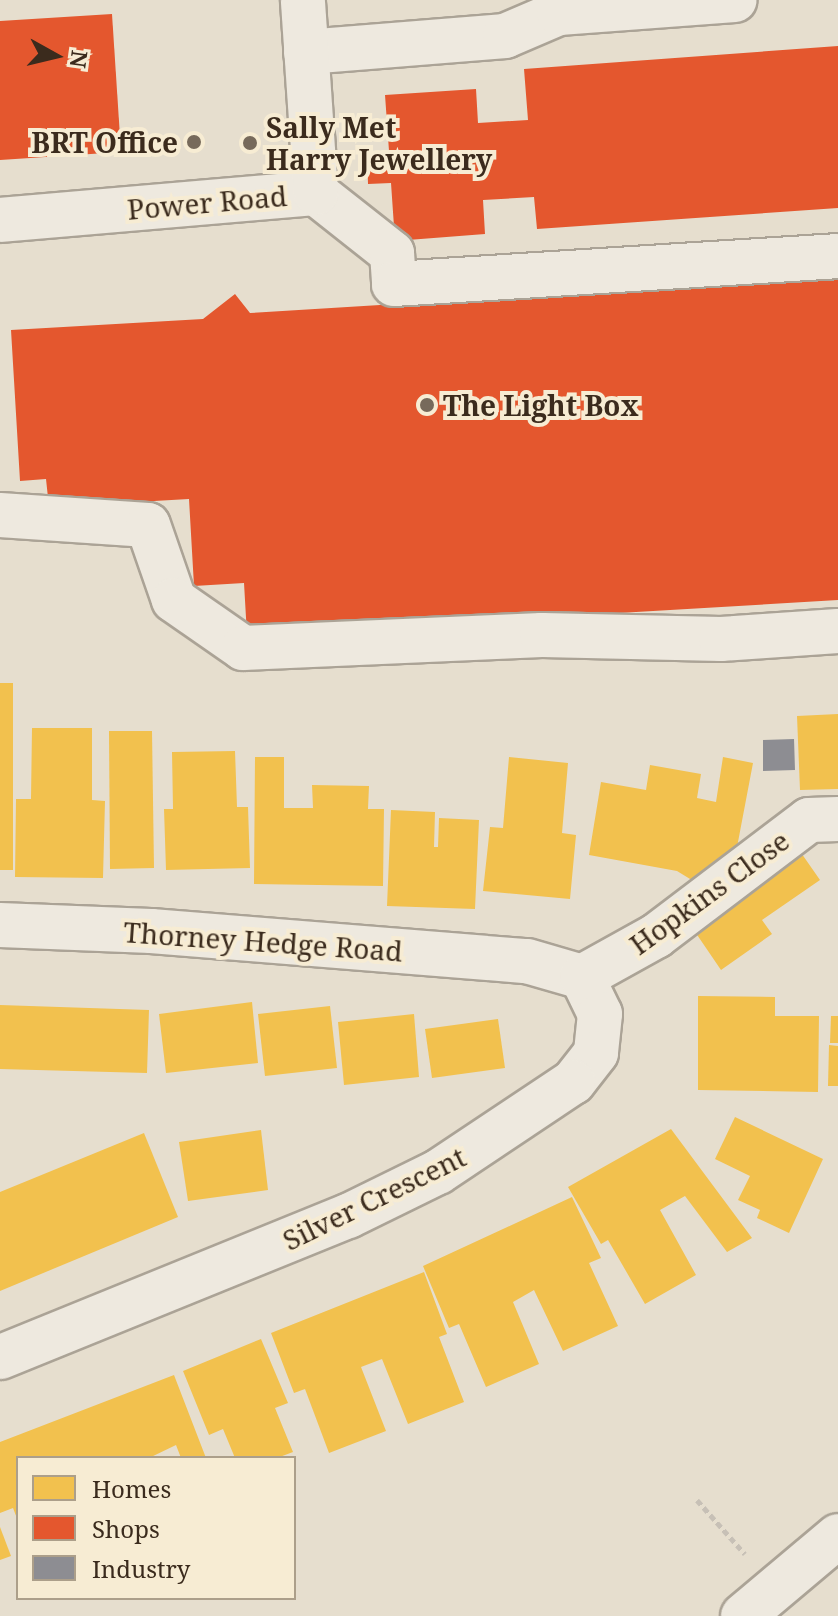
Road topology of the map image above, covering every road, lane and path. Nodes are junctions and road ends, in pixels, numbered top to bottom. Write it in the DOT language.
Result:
graph roads {
  1 [pos="303,0"];
  2 [pos="735,0"];
  3 [pos="306,52"];
  4 [pos="316,193"];
  5 [pos="0,220"];
  6 [pos="838,256"];
  7 [pos="0,515"];
  8 [pos="838,631"];
  9 [pos="838,819"];
  10 [pos="0,925"];
  11 [pos="582,977"];
  12 [pos="0,1357"];
  13 [pos="697,1500"];
  14 [pos="838,1536"];
  15 [pos="751,1561"];
  16 [pos="743,1616"];
  1 -- 3 [label="street, Power Road"];
  2 -- 3 [label="street"];
  3 -- 4 [label="street, Power Road"];
  4 -- 5 [label="street, Power Road"];
  4 -- 6 [label="street"];
  7 -- 8 [label="street"];
  9 -- 11 [label="street, Hopkins Close"];
  10 -- 11 [label="street, Thorney Hedge Road"];
  11 -- 12 [label="street, Silver Crescent"];
  13 -- 15 [label="path"];
  14 -- 16 [label="street"];
}
